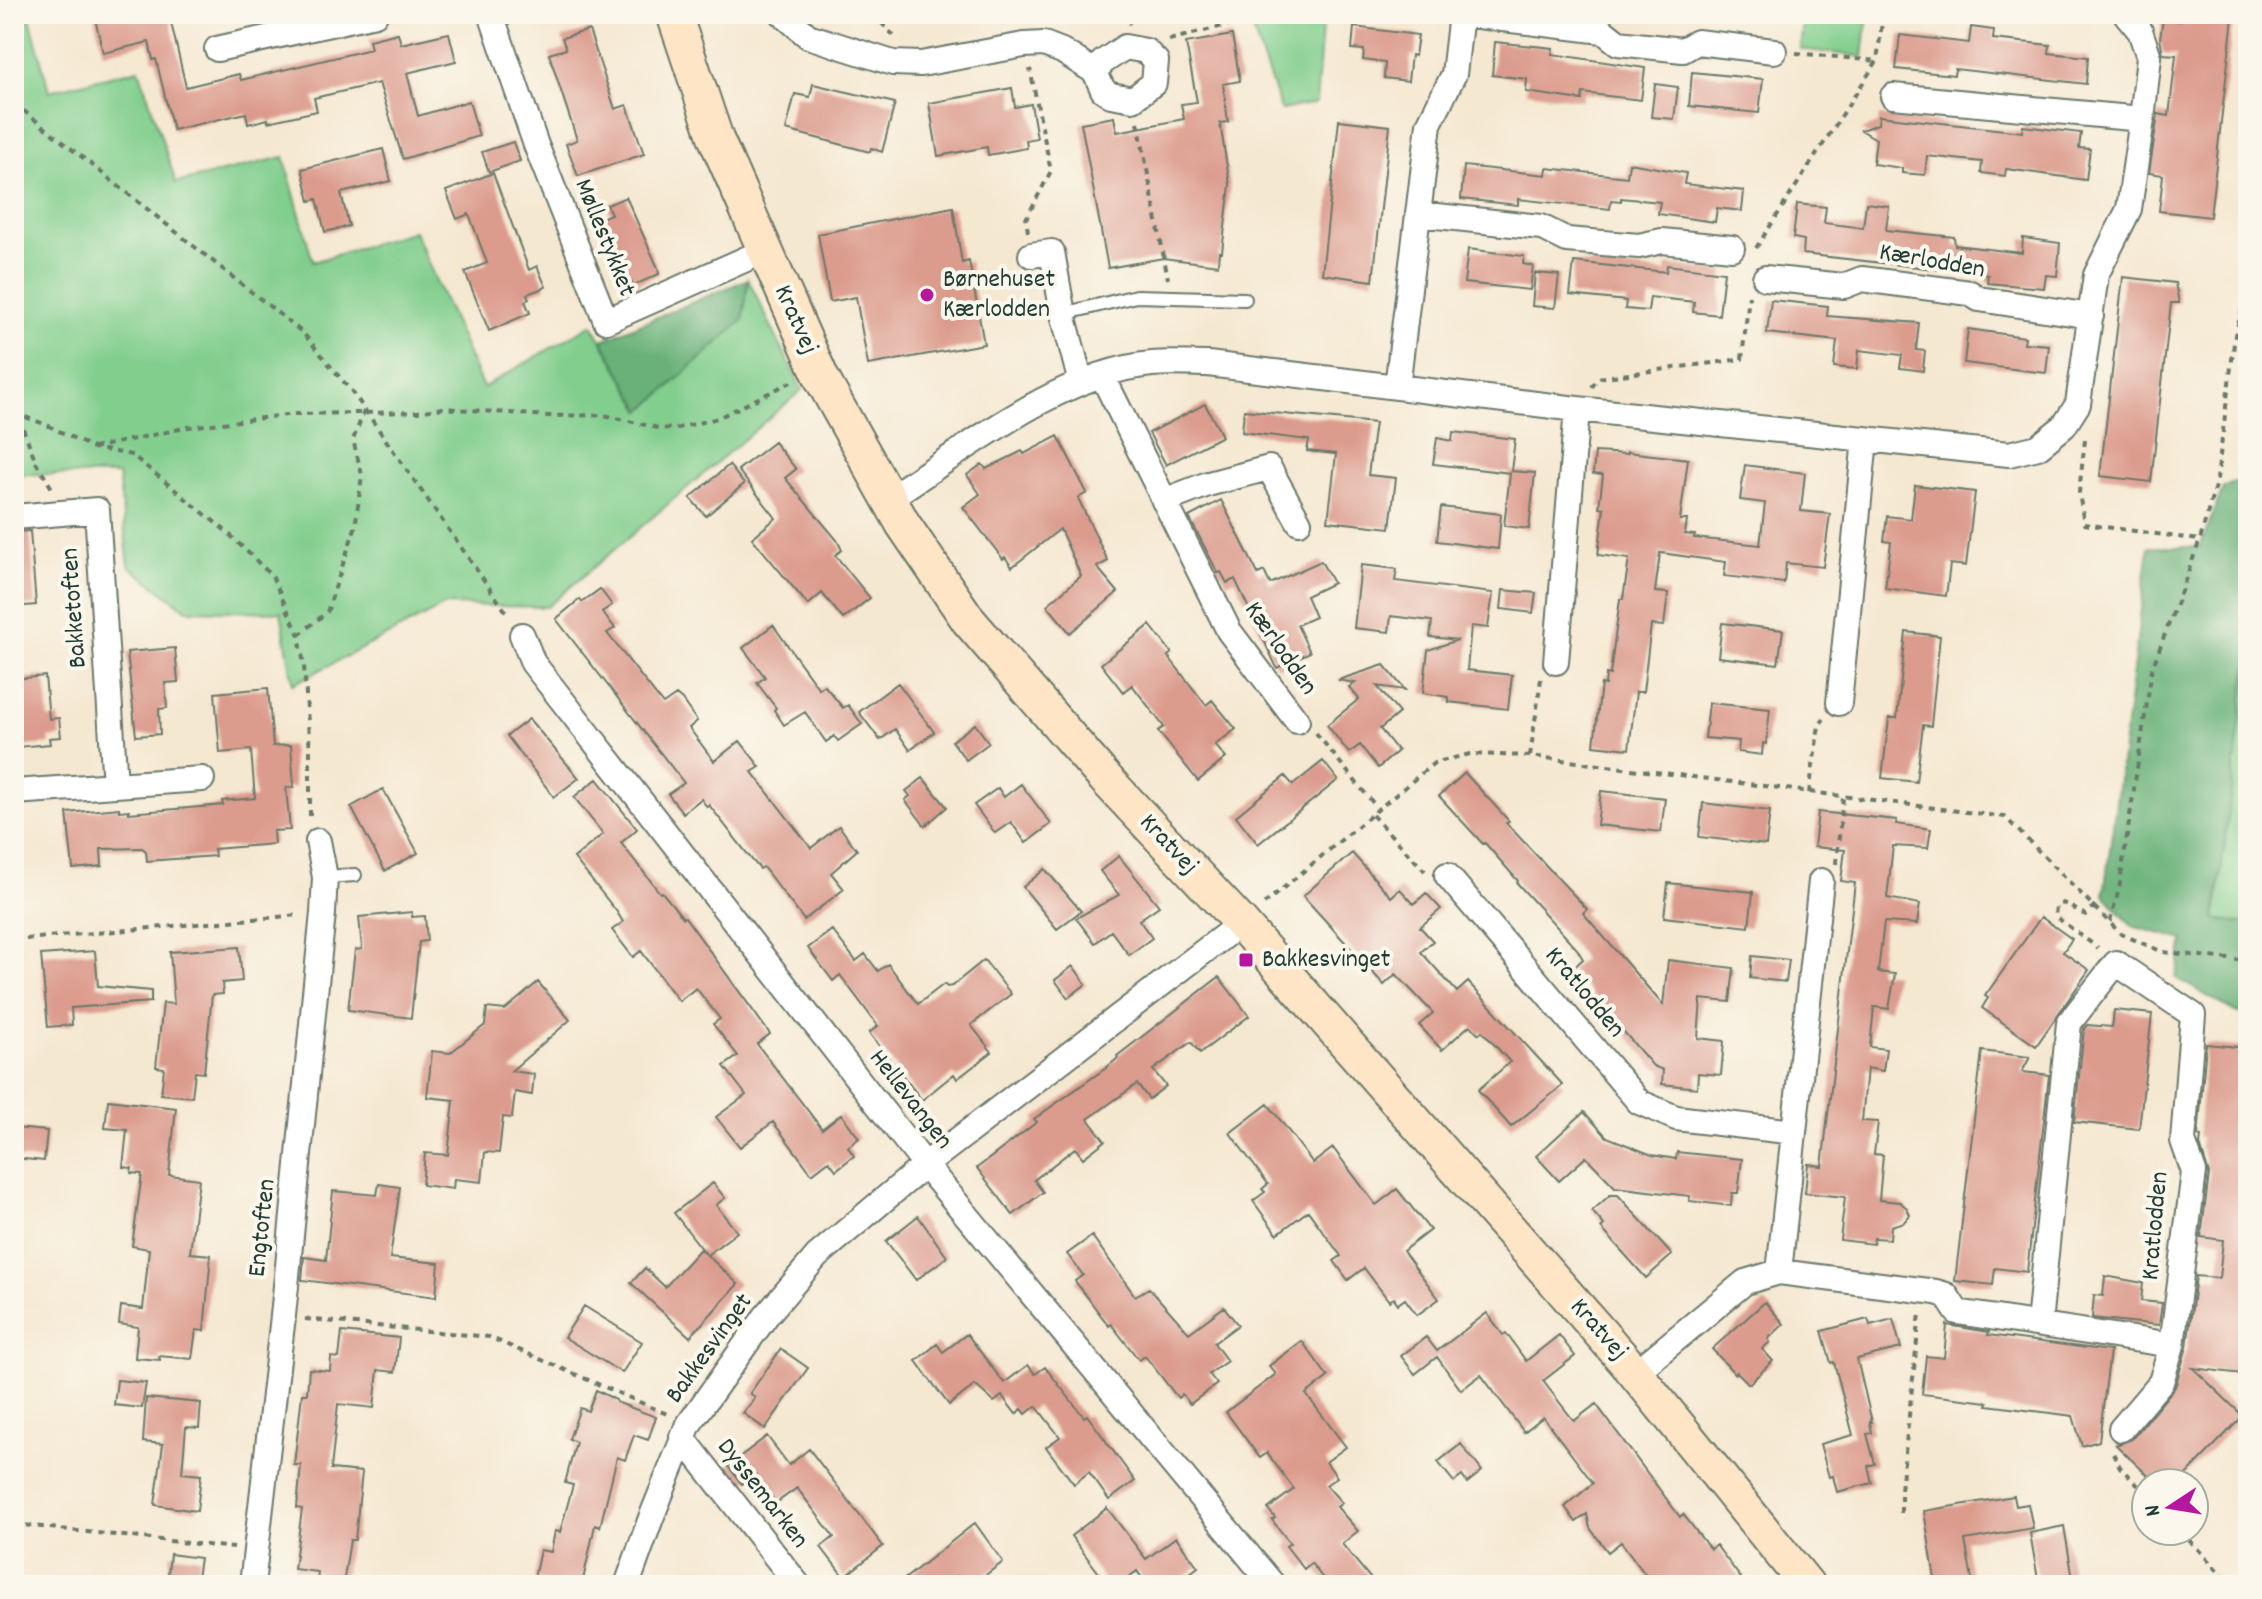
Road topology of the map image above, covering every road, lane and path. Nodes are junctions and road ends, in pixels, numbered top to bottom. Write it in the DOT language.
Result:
graph roads {
  1 [pos="375,14"];
  2 [pos="491,14"];
  3 [pos="674,14"];
  4 [pos="783,14"];
  5 [pos="996,14"];
  6 [pos="1256,14"];
  7 [pos="1461,14"];
  8 [pos="2126,14"];
  9 [pos="1024,45"];
  10 [pos="217,49"];
  11 [pos="1146,51"];
  12 [pos="1774,51"];
  13 [pos="1877,61"];
  14 [pos="1095,72"];
  15 [pos="1893,96"];
  16 [pos="1133,99"];
  17 [pos="14,103"];
  18 [pos="2142,119"];
  19 [pos="1418,214"];
  20 [pos="1732,248"];
  21 [pos="764,251"];
  22 [pos="1031,255"];
  23 [pos="1765,278"];
  24 [pos="2248,290"];
  25 [pos="1171,297"];
  26 [pos="1245,299"];
  27 [pos="1063,314"];
  28 [pos="2091,316"];
  29 [pos="818,369"];
  30 [pos="1092,379"];
  31 [pos="1397,387"];
  32 [pos="14,406"];
  33 [pos="1577,409"];
  34 [pos="364,411"];
  35 [pos="15,414"];
  36 [pos="2086,434"];
  37 [pos="1865,439"];
  38 [pos="93,448"];
  39 [pos="889,498"];
  40 [pos="1164,501"];
  41 [pos="67,513"];
  42 [pos="14,517"];
  43 [pos="1299,522"];
  44 [pos="2200,540"];
  45 [pos="299,635"];
  46 [pos="522,635"];
  47 [pos="1556,662"];
  48 [pos="1839,703"];
  49 [pos="1297,721"];
  50 [pos="1530,756"];
  51 [pos="202,779"];
  52 [pos="115,785"];
  53 [pos="14,792"];
  54 [pos="1809,793"];
  55 [pos="1843,798"];
  56 [pos="1378,809"];
  57 [pos="1372,815"];
  58 [pos="318,841"];
  59 [pos="355,875"];
  60 [pos="1447,875"];
  61 [pos="325,877"];
  62 [pos="1821,881"];
  63 [pos="2095,905"];
  64 [pos="323,913"];
  65 [pos="1241,923"];
  66 [pos="2110,924"];
  67 [pos="14,940"];
  68 [pos="2248,961"];
  69 [pos="2116,963"];
  70 [pos="1794,1132"];
  71 [pos="925,1165"];
  72 [pos="1779,1272"];
  73 [pos="1922,1290"];
  74 [pos="283,1316"];
  75 [pos="2039,1324"];
  76 [pos="2172,1345"];
  77 [pos="1635,1373"];
  78 [pos="2121,1429"];
  79 [pos="686,1430"];
  80 [pos="2130,1477"];
  81 [pos="1901,1513"];
  82 [pos="14,1524"];
  83 [pos="2196,1547"];
  84 [pos="256,1551"];
  85 [pos="2248,1583"];
  86 [pos="2231,1584"];
  87 [pos="252,1585"];
  88 [pos="627,1585"];
  89 [pos="798,1585"];
  90 [pos="1273,1585"];
  91 [pos="1807,1585"];
  1 -- 10 [label="street"];
  2 -- 21 [label="street, Møllestykket"];
  3 -- 21 [label="street, Kratvej"];
  4 -- 9 [label="street"];
  5 -- 9 [label="path"];
  6 -- 11 [label="path"];
  7 -- 12 [label="street"];
  7 -- 19 [label="street"];
  8 -- 18 [label="street"];
  9 -- 14 [label="street"];
  9 -- 22 [label="path"];
  11 -- 14 [label="street"];
  11 -- 16 [label="street"];
  12 -- 13 [label="path"];
  14 -- 16 [label="street"];
  15 -- 18 [label="street"];
  16 -- 25 [label="path"];
  17 -- 34 [label="path"];
  18 -- 28 [label="street"];
  19 -- 20 [label="street"];
  19 -- 31 [label="street"];
  21 -- 29 [label="street, Kratvej"];
  22 -- 27 [label="street, Kærlodden"];
  23 -- 28 [label="street, Kærlodden"];
  24 -- 44 [label="path"];
  25 -- 26 [label="lane"];
  25 -- 27 [label="lane"];
  27 -- 30 [label="street, Kærlodden"];
  28 -- 37 [label="street"];
  29 -- 34 [label="path"];
  29 -- 39 [label="street, Kratvej"];
  30 -- 31 [label="street"];
  30 -- 39 [label="street"];
  30 -- 40 [label="street, Kærlodden"];
  31 -- 33 [label="street"];
  32 -- 35 [label="path"];
  33 -- 37 [label="street"];
  33 -- 47 [label="street"];
  34 -- 38 [label="path"];
  34 -- 45 [label="path"];
  34 -- 46 [label="path"];
  35 -- 38 [label="path"];
  35 -- 41 [label="path"];
  36 -- 44 [label="path"];
  37 -- 48 [label="street"];
  38 -- 45 [label="path"];
  39 -- 65 [label="street, Kratvej"];
  40 -- 43 [label="street"];
  40 -- 49 [label="street, Kærlodden"];
  41 -- 42 [label="street, Bakketoften"];
  41 -- 52 [label="street, Bakketoften"];
  44 -- 66 [label="path"];
  45 -- 58 [label="path"];
  46 -- 71 [label="street, Hellevangen"];
  47 -- 50 [label="path"];
  48 -- 54 [label="path"];
  49 -- 56 [label="path, Kærlodden"];
  50 -- 54 [label="path"];
  50 -- 56 [label="path"];
  51 -- 52 [label="street"];
  52 -- 53 [label="street"];
  54 -- 55 [label="path"];
  55 -- 62 [label="path"];
  55 -- 63 [label="path"];
  56 -- 57 [label="path"];
  57 -- 60 [label="path"];
  57 -- 65 [label="path"];
  58 -- 61 [label="street, Engtoften"];
  59 -- 61 [label="lane"];
  60 -- 70 [label="street, Kratlodden"];
  61 -- 64 [label="street, Engtoften"];
  62 -- 70 [label="street"];
  63 -- 66 [label="path"];
  63 -- 69 [label="path"];
  64 -- 67 [label="path"];
  64 -- 74 [label="street, Engtoften"];
  65 -- 71 [label="street, Bakkesvinget"];
  65 -- 77 [label="street, Kratvej"];
  66 -- 68 [label="path"];
  69 -- 75 [label="street"];
  69 -- 76 [label="street, Kratlodden"];
  70 -- 72 [label="street"];
  71 -- 79 [label="street, Bakkesvinget"];
  71 -- 90 [label="street, Hellevangen"];
  72 -- 73 [label="street"];
  72 -- 77 [label="street"];
  73 -- 75 [label="street"];
  73 -- 81 [label="path"];
  74 -- 79 [label="path"];
  74 -- 84 [label="street, Engtoften"];
  75 -- 76 [label="street"];
  76 -- 78 [label="street, Kratlodden"];
  77 -- 91 [label="street, Kratvej"];
  78 -- 80 [label="path"];
  79 -- 88 [label="street, Bakkesvinget"];
  79 -- 89 [label="street, Dyssemarken"];
  82 -- 84 [label="path"];
  83 -- 86 [label="path"];
  84 -- 87 [label="street, Engtoften"];
  85 -- 86 [label="path"];
}
